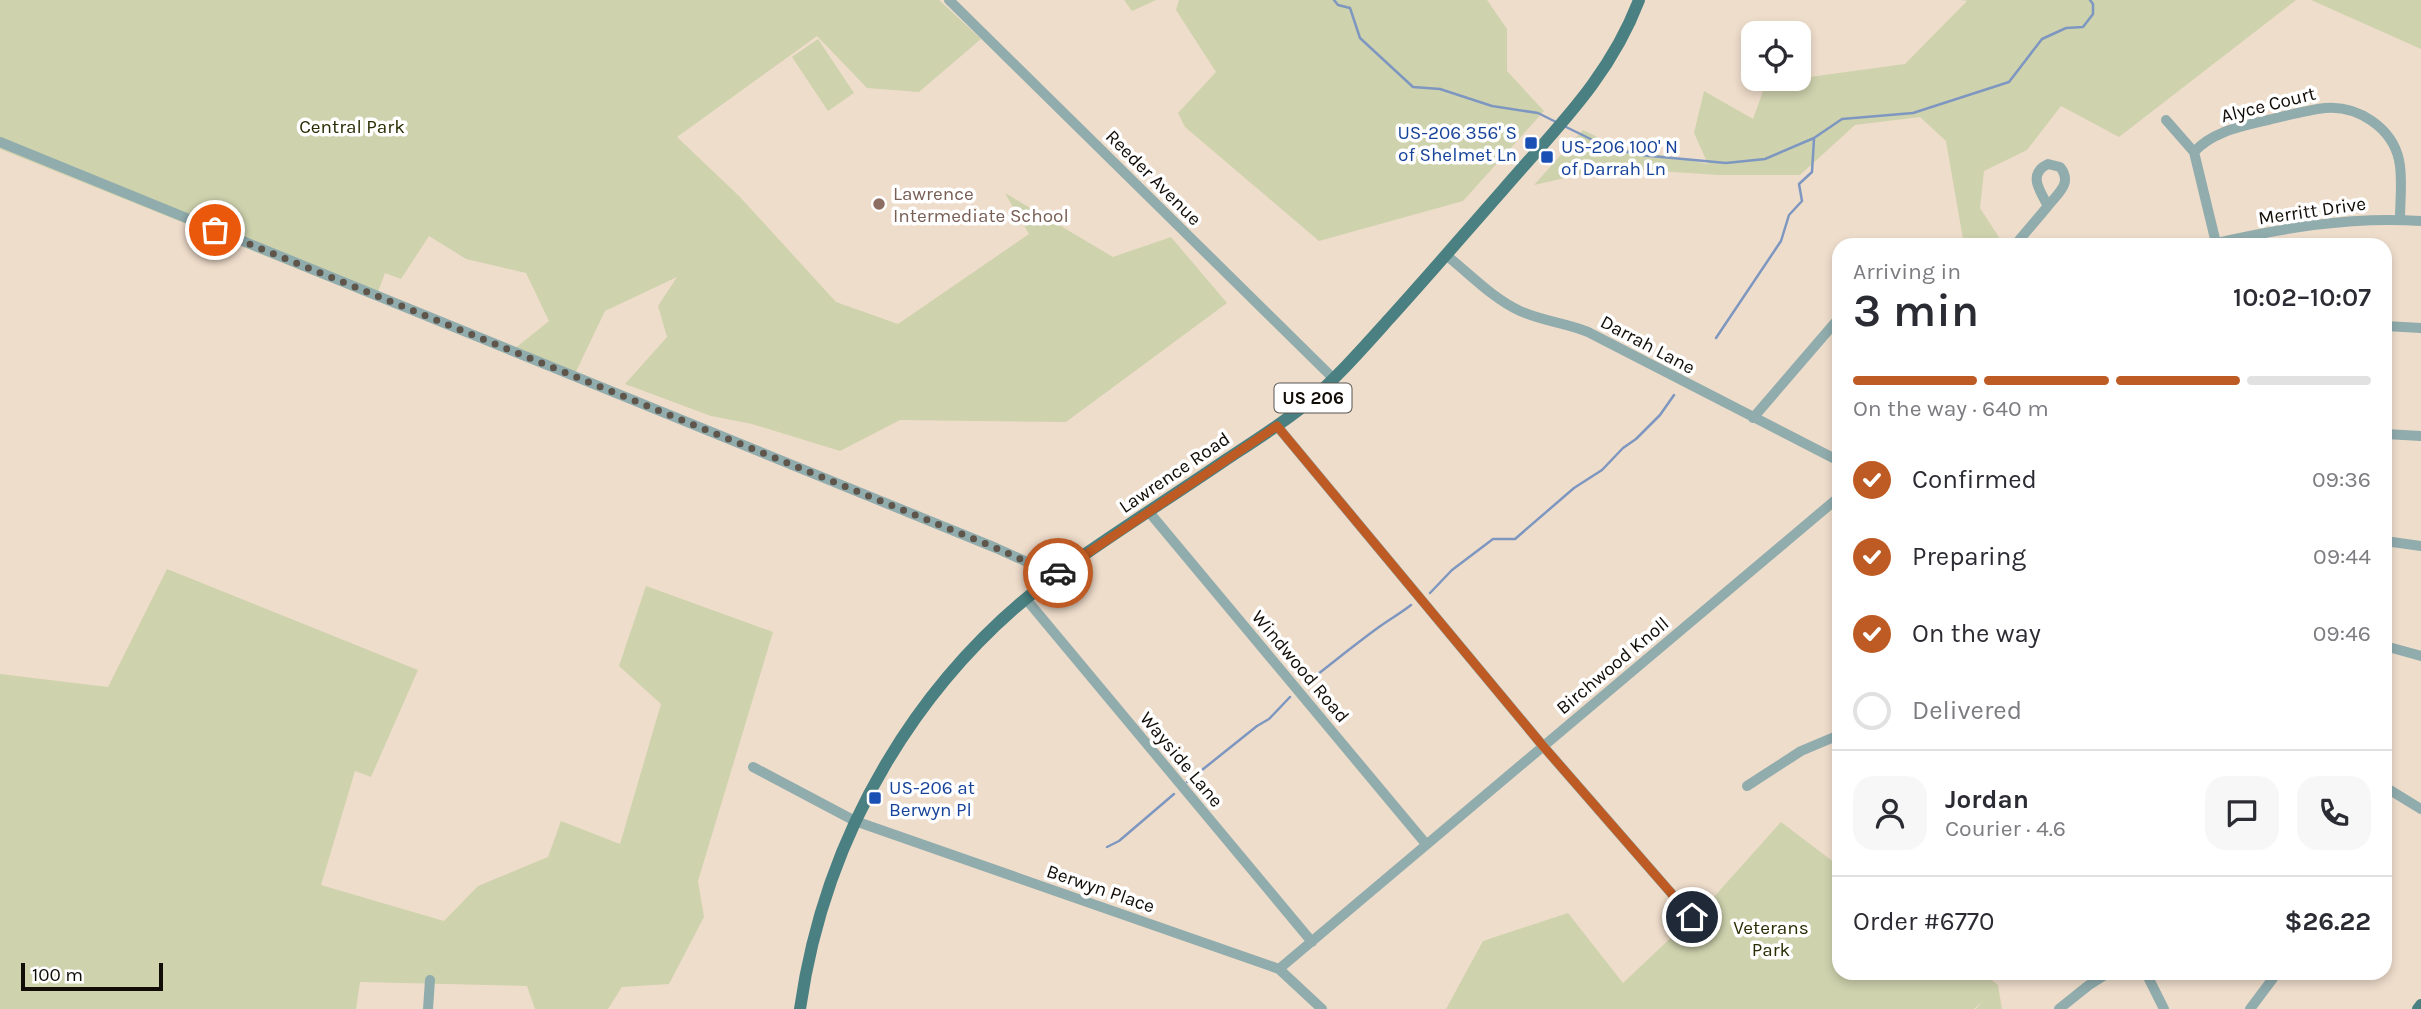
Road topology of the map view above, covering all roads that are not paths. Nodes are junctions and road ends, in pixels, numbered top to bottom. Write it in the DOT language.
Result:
graph roads {
  1 [pos="948,0"];
  2 [pos="1639,0"];
  3 [pos="2166,120"];
  4 [pos="0,142"];
  5 [pos="2194,152"];
  6 [pos="2048,206"];
  7 [pos="2400,219"];
  8 [pos="2421,220"];
  9 [pos="2021,238"];
  10 [pos="2211,238"];
  11 [pos="2243,238"];
  12 [pos="1446,255"];
  13 [pos="1832,326"];
  14 [pos="2392,326"];
  15 [pos="2421,328"];
  16 [pos="1334,379"];
  17 [pos="1753,418"];
  18 [pos="1277,426"];
  19 [pos="2392,434"];
  20 [pos="2421,436"];
  21 [pos="1832,458"];
  22 [pos="1832,503"];
  23 [pos="1149,512"];
  24 [pos="2392,542"];
  25 [pos="2421,546"];
  26 [pos="1056,575"];
  27 [pos="1026,599"];
  28 [pos="2392,648"];
  29 [pos="2421,656"];
  30 [pos="1832,738"];
  31 [pos="1543,746"];
  32 [pos="753,766"];
  33 [pos="1747,786"];
  34 [pos="2392,791"];
  35 [pos="2421,809"];
  36 [pos="855,821"];
  37 [pos="1426,844"];
  38 [pos="1692,917"];
  39 [pos="1312,942"];
  40 [pos="1279,969"];
  41 [pos="430,980"];
  42 [pos="2097,980"];
  43 [pos="2150,980"];
  44 [pos="2272,980"];
  45 [pos="803,1008"];
  46 [pos="428,1009"];
  47 [pos="1322,1009"];
  48 [pos="2059,1009"];
  49 [pos="2164,1009"];
  50 [pos="2250,1009"];
  1 -- 16 [label="street, Reeder Avenue"];
  2 -- 12 [label="main road, Lawrence Road / US 206"];
  3 -- 5 [label="street"];
  4 -- 26 [label="street"];
  5 -- 7 [label="street, Alyce Court"];
  5 -- 10 [label="street"];
  6 -- 9 [label="street"];
  7 -- 8 [label="street, Merritt Drive"];
  7 -- 11 [label="street, Merritt Drive"];
  12 -- 16 [label="main road, Lawrence Road / US 206"];
  12 -- 17 [label="street, Darrah Lane"];
  13 -- 17 [label="street"];
  14 -- 15 [label="street"];
  16 -- 18 [label="main road, Lawrence Road / US 206"];
  17 -- 21 [label="street, Darrah Lane"];
  18 -- 23 [label="main road, Lawrence Road / US 206"];
  18 -- 31 [label="street"];
  19 -- 20 [label="street"];
  22 -- 31 [label="street, Birchwood Knoll"];
  23 -- 26 [label="main road, Lawrence Road / US 206"];
  23 -- 37 [label="street, Windwood Road"];
  24 -- 25 [label="street"];
  26 -- 27 [label="main road, Lawrence Road / US 206"];
  27 -- 36 [label="main road, Lawrence Road / US 206"];
  27 -- 39 [label="street, Wayside Lane"];
  28 -- 29 [label="street"];
  30 -- 33 [label="street"];
  31 -- 37 [label="street, Birchwood Knoll"];
  31 -- 38 [label="street"];
  32 -- 36 [label="street, Berwyn Place"];
  34 -- 35 [label="street"];
  36 -- 40 [label="street, Berwyn Place"];
  36 -- 45 [label="main road, Lawrence Road / US 206"];
  37 -- 39 [label="street, Birchwood Knoll"];
  39 -- 40 [label="street, Birchwood Knoll"];
  40 -- 47 [label="street, Berwyn Place"];
  41 -- 46 [label="street"];
  42 -- 48 [label="street"];
  43 -- 49 [label="street"];
  44 -- 50 [label="street"];
}
